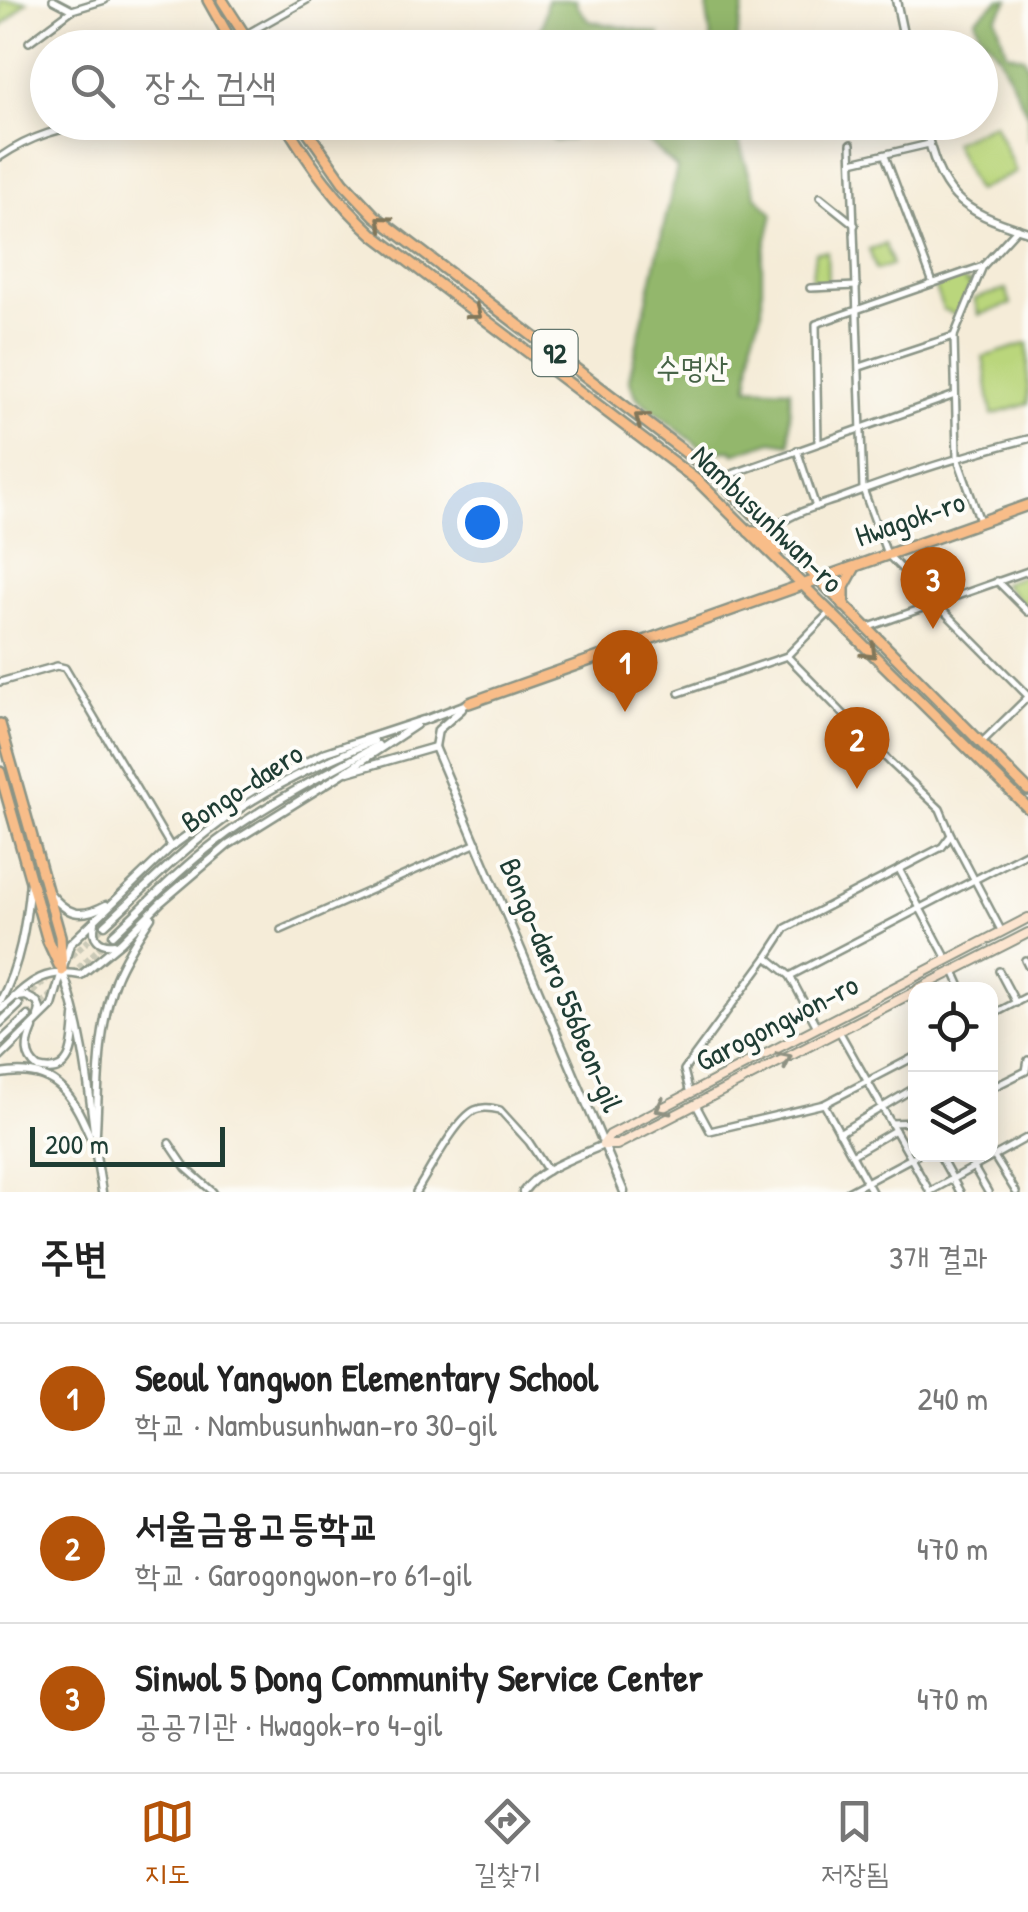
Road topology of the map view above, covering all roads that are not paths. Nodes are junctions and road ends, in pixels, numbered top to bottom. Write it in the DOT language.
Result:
graph roads {
  1 [pos="53,0"];
  2 [pos="105,0"];
  3 [pos="204,0"];
  4 [pos="223,0"];
  5 [pos="307,0"];
  6 [pos="896,0"];
  7 [pos="72,10"];
  8 [pos="46,30"];
  9 [pos="224,30"];
  10 [pos="242,30"];
  11 [pos="254,30"];
  12 [pos="902,30"];
  13 [pos="32,140"];
  14 [pos="296,140"];
  15 [pos="313,140"];
  16 [pos="928,140"];
  17 [pos="851,144"];
  18 [pos="929,144"];
  19 [pos="885,156"];
  20 [pos="0,157"];
  21 [pos="852,162"];
  22 [pos="820,197"];
  23 [pos="856,224"];
  24 [pos="1018,228"];
  25 [pos="1028,232"];
  26 [pos="982,266"];
  27 [pos="933,282"];
  28 [pos="857,286"];
  29 [pos="810,288"];
  30 [pos="858,308"];
  31 [pos="954,336"];
  32 [pos="860,367"];
  33 [pos="955,396"];
  34 [pos="862,427"];
  35 [pos="1028,438"];
  36 [pos="818,443"];
  37 [pos="797,450"];
  38 [pos="957,457"];
  39 [pos="718,479"];
  40 [pos="864,490"];
  41 [pos="1028,504"];
  42 [pos="816,507"];
  43 [pos="980,522"];
  44 [pos="749,532"];
  45 [pos="771,532"];
  46 [pos="783,544"];
  47 [pos="887,554"];
  48 [pos="858,564"];
  49 [pos="1028,570"];
  50 [pos="817,578"];
  51 [pos="997,582"];
  52 [pos="800,584"];
  53 [pos="936,603"];
  54 [pos="844,606"];
  55 [pos="1028,612"];
  56 [pos="831,614"];
  57 [pos="855,617"];
  58 [pos="866,628"];
  59 [pos="786,656"];
  60 [pos="0,682"];
  61 [pos="679,693"];
  62 [pos="1028,696"];
  63 [pos="469,703"];
  64 [pos="423,720"];
  65 [pos="0,724"];
  66 [pos="981,742"];
  67 [pos="435,747"];
  68 [pos="0,772"];
  69 [pos="342,774"];
  70 [pos="1028,790"];
  71 [pos="1028,808"];
  72 [pos="951,835"];
  73 [pos="477,843"];
  74 [pos="170,848"];
  75 [pos="1028,852"];
  76 [pos="899,869"];
  77 [pos="31,876"];
  78 [pos="975,881"];
  79 [pos="48,890"];
  80 [pos="116,899"];
  81 [pos="160,902"];
  82 [pos="920,909"];
  83 [pos="98,917"];
  84 [pos="1028,918"];
  85 [pos="105,925"];
  86 [pos="281,930"];
  87 [pos="1002,932"];
  88 [pos="1028,933"];
  89 [pos="113,936"];
  90 [pos="120,942"];
  91 [pos="767,957"];
  92 [pos="948,960"];
  93 [pos="62,971"];
  94 [pos="954,971"];
  95 [pos="1000,971"];
  96 [pos="790,976"];
  97 [pos="933,982"];
  98 [pos="959,982"];
  99 [pos="908,995"];
  100 [pos="1028,996"];
  101 [pos="12,999"];
  102 [pos="0,1002"];
  103 [pos="1016,1002"];
  104 [pos="19,1006"];
  105 [pos="75,1009"];
  106 [pos="0,1010"];
  107 [pos="998,1012"];
  108 [pos="28,1016"];
  109 [pos="0,1023"];
  110 [pos="36,1023"];
  111 [pos="818,1028"];
  112 [pos="839,1031"];
  113 [pos="0,1042"];
  114 [pos="0,1057"];
  115 [pos="908,1060"];
  116 [pos="1028,1060"];
  117 [pos="1027,1071"];
  118 [pos="0,1074"];
  119 [pos="868,1081"];
  120 [pos="998,1085"];
  121 [pos="908,1091"];
  122 [pos="690,1094"];
  123 [pos="824,1104"];
  124 [pos="696,1105"];
  125 [pos="882,1106"];
  126 [pos="908,1122"];
  127 [pos="891,1123"];
  128 [pos="896,1130"];
  129 [pos="839,1132"];
  130 [pos="1028,1137"];
  131 [pos="169,1143"];
  132 [pos="603,1144"];
  133 [pos="96,1150"];
  134 [pos="998,1150"];
  135 [pos="908,1152"];
  136 [pos="852,1154"];
  137 [pos="908,1161"];
  138 [pos="914,1162"];
  139 [pos="943,1162"];
  140 [pos="972,1162"];
  141 [pos="979,1162"];
  142 [pos="998,1162"];
  143 [pos="974,1166"];
  144 [pos="548,1171"];
  145 [pos="952,1178"];
  146 [pos="867,1182"];
  147 [pos="102,1192"];
  148 [pos="212,1192"];
  149 [pos="416,1192"];
  150 [pos="523,1192"];
  151 [pos="624,1192"];
  152 [pos="848,1192"];
  153 [pos="872,1192"];
  154 [pos="930,1192"];
  155 [pos="960,1192"];
  156 [pos="988,1192"];
  157 [pos="1016,1192"];
  1 -- 7 [label="street"];
  2 -- 7 [label="street"];
  3 -- 9 [label="main road"];
  4 -- 10 [label="main road"];
  5 -- 11 [label="street"];
  6 -- 12 [label="street"];
  7 -- 8 [label="street"];
  13 -- 20 [label="street"];
  14 -- 44 [label="main road, Nambusunhwan-ro / 92, one-way"];
  39 -- 15 [label="main road, Nambusunhwan-ro / 92, one-way"];
  16 -- 18 [label="street"];
  17 -- 21 [label="street"];
  18 -- 19 [label="street"];
  18 -- 24 [label="street"];
  19 -- 21 [label="street"];
  19 -- 27 [label="street"];
  21 -- 23 [label="street"];
  22 -- 23 [label="street"];
  23 -- 28 [label="street"];
  24 -- 25 [label="street"];
  24 -- 26 [label="street"];
  26 -- 27 [label="street"];
  26 -- 31 [label="street"];
  27 -- 30 [label="street"];
  28 -- 29 [label="street"];
  28 -- 30 [label="street"];
  30 -- 32 [label="street"];
  30 -- 36 [label="street"];
  31 -- 32 [label="street"];
  31 -- 33 [label="street"];
  32 -- 34 [label="street"];
  33 -- 34 [label="street"];
  33 -- 38 [label="street"];
  34 -- 36 [label="street"];
  34 -- 40 [label="street"];
  35 -- 38 [label="street"];
  36 -- 37 [label="street"];
  37 -- 39 [label="street"];
  37 -- 42 [label="street"];
  38 -- 40 [label="street"];
  38 -- 43 [label="street"];
  39 -- 45 [label="main road, Nambusunhwan-ro / 92"];
  40 -- 42 [label="street"];
  40 -- 47 [label="street"];
  41 -- 43 [label="main road, Hwagok-ro"];
  42 -- 45 [label="street"];
  43 -- 47 [label="main road, Hwagok-ro"];
  44 -- 46 [label="main road"];
  44 -- 52 [label="main road, Nambusunhwan-ro / 92"];
  45 -- 46 [label="main road, Nambusunhwan-ro / 92"];
  46 -- 50 [label="main road, Nambusunhwan-ro / 92"];
  47 -- 48 [label="main road, Hwagok-ro"];
  47 -- 53 [label="street"];
  48 -- 50 [label="main road, Hwagok-ro"];
  48 -- 54 [label="main road"];
  49 -- 51 [label="street"];
  50 -- 52 [label="main road, Hwagok-ro"];
  50 -- 54 [label="main road, Nambusunhwan-ro / 92"];
  51 -- 53 [label="street"];
  51 -- 55 [label="street"];
  52 -- 56 [label="main road, Nambusunhwan-ro / 92"];
  52 -- 63 [label="main road, Hwagok-ro"];
  53 -- 58 [label="street"];
  53 -- 62 [label="street"];
  54 -- 57 [label="main road, Nambusunhwan-ro / 92"];
  56 -- 57 [label="main road"];
  56 -- 59 [label="street"];
  56 -- 71 [label="main road, Nambusunhwan-ro / 92, one-way"];
  57 -- 58 [label="main road, Nambusunhwan-ro / 92"];
  58 -- 66 [label="main road, Nambusunhwan-ro / 92"];
  59 -- 61 [label="street"];
  59 -- 72 [label="street"];
  60 -- 74 [label="street"];
  62 -- 66 [label="street"];
  63 -- 64 [label="street, Bongo-daero"];
  63 -- 67 [label="street"];
  64 -- 69 [label="street"];
  64 -- 74 [label="street"];
  64 -- 85 [label="street, Bongo-daero"];
  64 -- 89 [label="street, Bongo-daero"];
  65 -- 79 [label="main road"];
  66 -- 70 [label="main road, Nambusunhwan-ro / 92"];
  67 -- 69 [label="street"];
  67 -- 73 [label="street, Bongo-daero 556beon-gil"];
  68 -- 77 [label="main road"];
  69 -- 81 [label="street"];
  72 -- 76 [label="street"];
  72 -- 78 [label="street"];
  73 -- 86 [label="street, Bongo-daero 556beon-gil"];
  73 -- 132 [label="street, Bongo-daero 556beon-gil"];
  74 -- 80 [label="street"];
  75 -- 78 [label="street"];
  76 -- 82 [label="street"];
  76 -- 91 [label="street"];
  77 -- 93 [label="main road"];
  77 -- 102 [label="street"];
  78 -- 82 [label="street"];
  78 -- 87 [label="street"];
  79 -- 80 [label="street"];
  79 -- 93 [label="main road"];
  80 -- 83 [label="street"];
  81 -- 90 [label="street"];
  81 -- 133 [label="street"];
  82 -- 92 [label="street"];
  82 -- 96 [label="street"];
  83 -- 90 [label="street"];
  83 -- 93 [label="street"];
  84 -- 87 [label="main road, Garogongwon-ro"];
  87 -- 92 [label="main road, Garogongwon-ro"];
  88 -- 94 [label="main road, Garogongwon-ro"];
  90 -- 93 [label="street"];
  91 -- 96 [label="street"];
  91 -- 122 [label="street"];
  92 -- 111 [label="main road, Garogongwon-ro"];
  93 -- 101 [label="street"];
  93 -- 105 [label="street"];
  93 -- 110 [label="street"];
  94 -- 97 [label="main road, Garogongwon-ro"];
  94 -- 98 [label="street"];
  95 -- 103 [label="street"];
  96 -- 111 [label="street"];
  99 -- 112 [label="main road, Garogongwon-ro"];
  100 -- 103 [label="street"];
  101 -- 106 [label="street"];
  101 -- 110 [label="street"];
  103 -- 107 [label="street"];
  104 -- 109 [label="street"];
  105 -- 110 [label="street"];
  105 -- 133 [label="street"];
  108 -- 113 [label="street"];
  110 -- 114 [label="street"];
  111 -- 122 [label="main road, Garogongwon-ro"];
  112 -- 119 [label="street"];
  124 -- 112 [label="main road, Garogongwon-ro, one-way"];
  115 -- 119 [label="street"];
  116 -- 117 [label="street"];
  117 -- 120 [label="street"];
  118 -- 133 [label="street"];
  119 -- 123 [label="street"];
  119 -- 125 [label="street"];
  121 -- 125 [label="street"];
  122 -- 132 [label="main road, Garogongwon-ro, one-way"];
  123 -- 124 [label="street"];
  123 -- 129 [label="street"];
  124 -- 132 [label="main road, Garogongwon-ro"];
  125 -- 127 [label="street"];
  125 -- 129 [label="street"];
  126 -- 127 [label="street"];
  127 -- 128 [label="street"];
  128 -- 135 [label="street"];
  128 -- 136 [label="street"];
  129 -- 136 [label="street"];
  130 -- 134 [label="street"];
  131 -- 148 [label="street"];
  132 -- 144 [label="street, Garogongwon-ro"];
  132 -- 151 [label="street, Bongo-daero 556beon-gil"];
  133 -- 147 [label="street"];
  136 -- 146 [label="street"];
  137 -- 146 [label="street"];
  138 -- 154 [label="street"];
  139 -- 145 [label="street"];
  140 -- 143 [label="street"];
  141 -- 143 [label="street"];
  142 -- 157 [label="street"];
  143 -- 145 [label="street"];
  143 -- 156 [label="street"];
  144 -- 149 [label="street"];
  144 -- 150 [label="street, Garogongwon-ro"];
  145 -- 154 [label="street"];
  145 -- 155 [label="street"];
  146 -- 152 [label="street"];
  146 -- 153 [label="street"];
}
